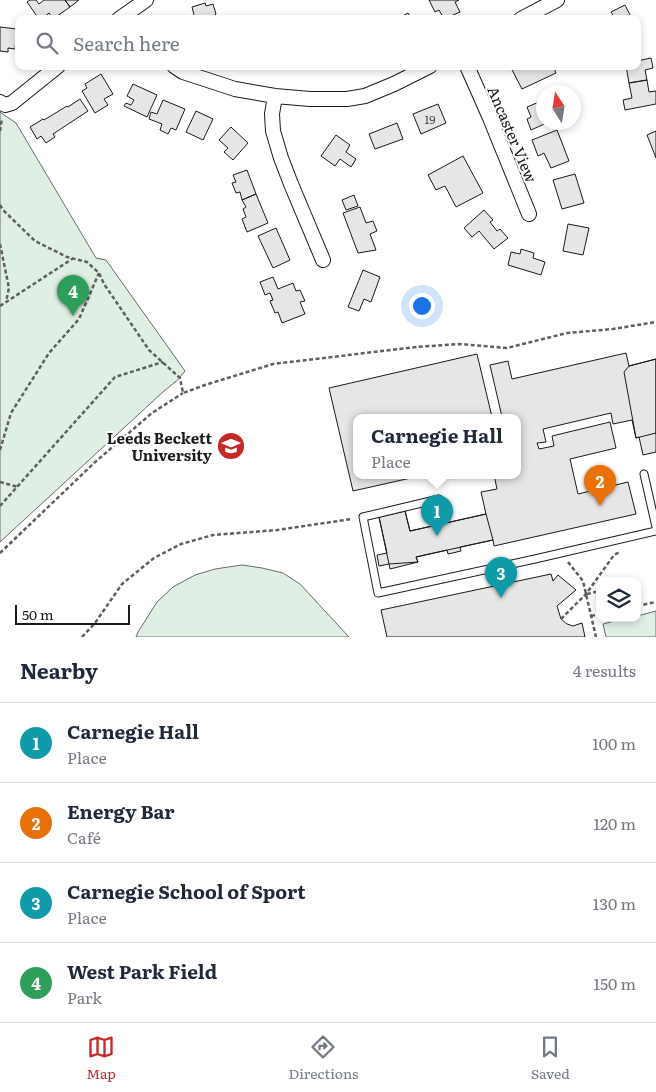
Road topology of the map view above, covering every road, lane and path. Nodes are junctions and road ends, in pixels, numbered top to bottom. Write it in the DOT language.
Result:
graph roads {
  1 [pos="146,0"];
  2 [pos="557,0"];
  3 [pos="124,15"];
  4 [pos="529,15"];
  5 [pos="53,70"];
  6 [pos="180,70"];
  7 [pos="422,70"];
  8 [pos="469,70"];
  9 [pos="275,96"];
  10 [pos="0,102"];
  11 [pos="0,206"];
  12 [pos="529,214"];
  13 [pos="0,244"];
  14 [pos="73,259"];
  15 [pos="323,260"];
  16 [pos="100,273"];
  17 [pos="6,302"];
  18 [pos="0,306"];
  19 [pos="656,322"];
  20 [pos="163,362"];
  21 [pos="183,393"];
  22 [pos="0,450"];
  23 [pos="644,474"];
  24 [pos="0,482"];
  25 [pos="18,487"];
  26 [pos="439,499"];
  27 [pos="0,506"];
  28 [pos="363,517"];
  29 [pos="656,529"];
  30 [pos="622,550"];
  31 [pos="561,552"];
  32 [pos="0,553"];
  33 [pos="596,592"];
  34 [pos="586,594"];
  35 [pos="656,602"];
  36 [pos="641,605"];
  37 [pos="596,615"];
  38 [pos="591,616"];
  39 [pos="561,619"];
  40 [pos="82,637"];
  41 [pos="596,637"];
  1 -- 3 [label="street"];
  2 -- 4 [label="street"];
  5 -- 10 [label="street"];
  6 -- 9 [label="street"];
  7 -- 9 [label="street"];
  8 -- 12 [label="street, Ancaster View"];
  9 -- 15 [label="street"];
  11 -- 14 [label="path"];
  13 -- 17 [label="path"];
  14 -- 16 [label="path"];
  14 -- 17 [label="path"];
  16 -- 20 [label="path"];
  16 -- 22 [label="path"];
  17 -- 18 [label="path"];
  19 -- 21 [label="path"];
  20 -- 21 [label="path"];
  20 -- 25 [label="path"];
  21 -- 32 [label="path"];
  23 -- 29 [label="lane"];
  24 -- 25 [label="path"];
  25 -- 27 [label="path"];
  26 -- 28 [label="lane"];
  28 -- 31 [label="lane"];
  28 -- 40 [label="path"];
  29 -- 31 [label="lane"];
  30 -- 34 [label="path"];
  31 -- 34 [label="path"];
  33 -- 34 [label="path"];
  34 -- 38 [label="path"];
  34 -- 39 [label="path"];
  35 -- 36 [label="path"];
  37 -- 38 [label="path"];
  38 -- 41 [label="path"];
}
